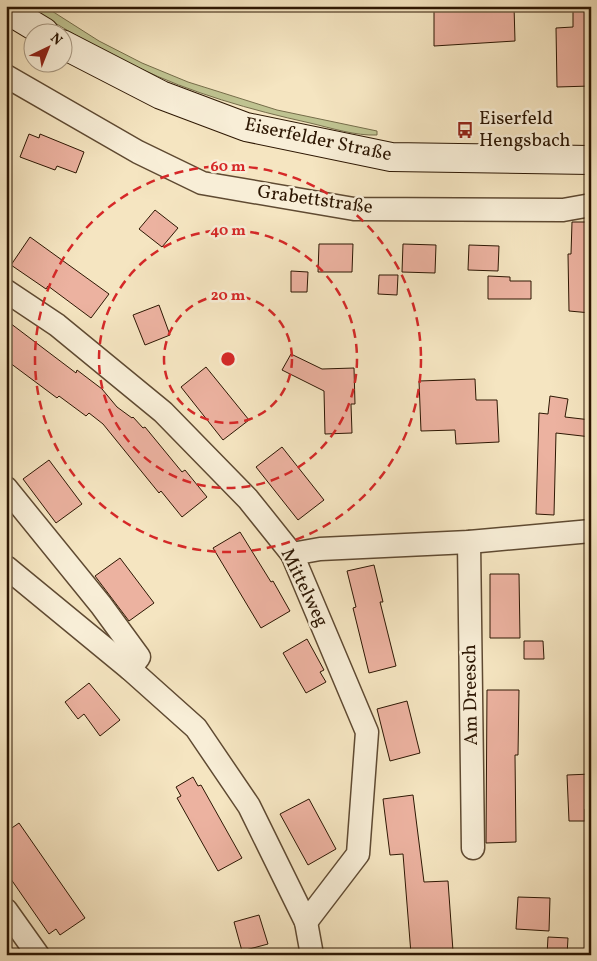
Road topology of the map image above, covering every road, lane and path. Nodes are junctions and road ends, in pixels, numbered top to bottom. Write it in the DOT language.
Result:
graph roads {
  1 [pos="6,10"];
  2 [pos="27,22"];
  3 [pos="72,49"];
  4 [pos="14,81"];
  5 [pos="591,160"];
  6 [pos="591,205"];
  7 [pos="6,291"];
  8 [pos="6,488"];
  9 [pos="591,531"];
  10 [pos="469,542"];
  11 [pos="292,554"];
  12 [pos="6,567"];
  13 [pos="130,669"];
  14 [pos="473,848"];
  15 [pos="6,910"];
  16 [pos="306,922"];
  17 [pos="38,955"];
  18 [pos="312,955"];
  1 -- 2 [label="main road"];
  3 -- 5 [label="main road, Eiserfelder Straße"];
  4 -- 6 [label="street, Grabettstraße"];
  7 -- 11 [label="street, Mittelweg"];
  8 -- 13 [label="street"];
  9 -- 10 [label="street"];
  10 -- 11 [label="street"];
  10 -- 14 [label="street, Am Dreesch"];
  11 -- 16 [label="street, Mittelweg"];
  12 -- 13 [label="street"];
  13 -- 16 [label="street"];
  15 -- 17 [label="street"];
  16 -- 18 [label="street"];
}
